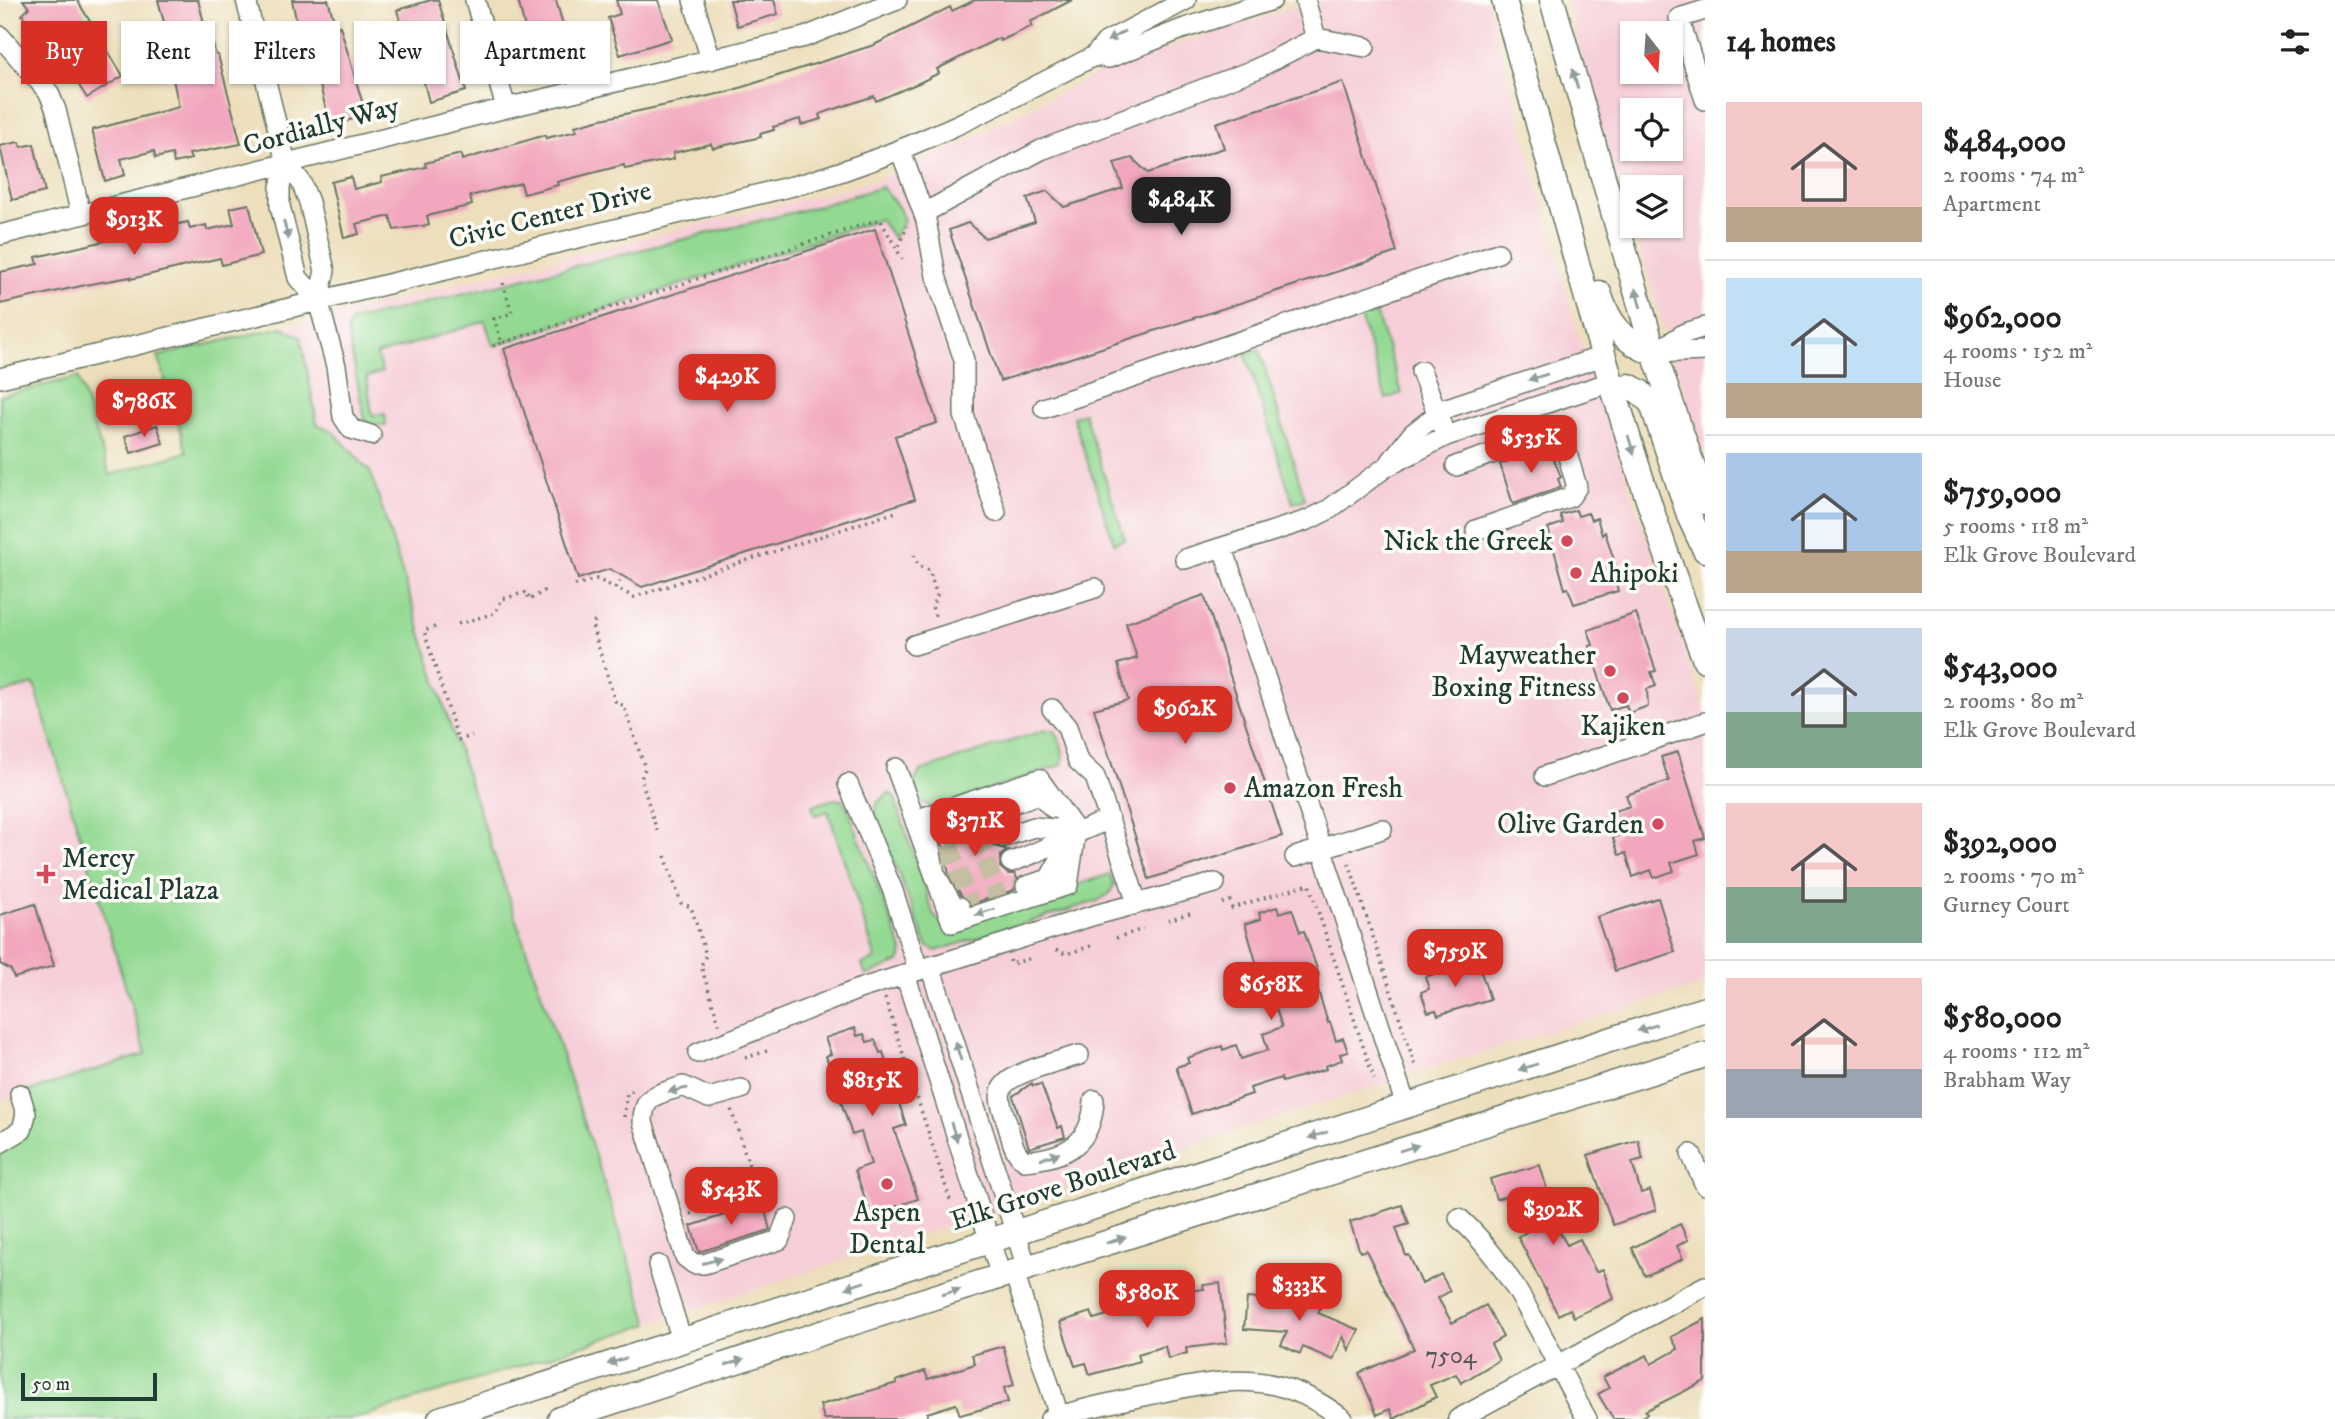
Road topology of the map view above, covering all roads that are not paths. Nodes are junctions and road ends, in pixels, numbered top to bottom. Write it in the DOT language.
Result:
graph roads {
  1 [pos="246,0"];
  2 [pos="475,0"];
  3 [pos="693,0"];
  4 [pos="897,0"];
  5 [pos="1186,0"];
  6 [pos="1272,0"];
  7 [pos="1305,0"];
  8 [pos="1504,0"];
  9 [pos="1552,0"];
  10 [pos="1705,10"];
  11 [pos="0,36"];
  12 [pos="1316,38"];
  13 [pos="1365,47"];
  14 [pos="1094,56"];
  15 [pos="711,60"];
  16 [pos="1705,100"];
  17 [pos="506,108"];
  18 [pos="901,152"];
  19 [pos="1548,158"];
  20 [pos="286,163"];
  21 [pos="923,213"];
  22 [pos="81,215"];
  23 [pos="0,234"];
  24 [pos="1498,253"];
  25 [pos="318,300"];
  26 [pos="1705,327"];
  27 [pos="1705,351"];
  28 [pos="1654,353"];
  29 [pos="1603,356"];
  30 [pos="1421,371"];
  31 [pos="0,378"];
  32 [pos="1613,388"];
  33 [pos="1044,408"];
  34 [pos="1438,414"];
  35 [pos="371,435"];
  36 [pos="1446,436"];
  37 [pos="1456,466"];
  38 [pos="1386,467"];
  39 [pos="1705,502"];
  40 [pos="996,512"];
  41 [pos="1476,530"];
  42 [pos="1223,548"];
  43 [pos="1705,550"];
  44 [pos="1185,559"];
  45 [pos="1095,588"];
  46 [pos="914,645"];
  47 [pos="1705,660"];
  48 [pos="1052,709"];
  49 [pos="1705,722"];
  50 [pos="896,768"];
  51 [pos="1545,776"];
  52 [pos="848,784"];
  53 [pos="994,810"];
  54 [pos="1109,820"];
  55 [pos="935,830"];
  56 [pos="1382,830"];
  57 [pos="1076,831"];
  58 [pos="1003,837"];
  59 [pos="1322,849"];
  60 [pos="1295,857"];
  61 [pos="1012,862"];
  62 [pos="943,871"];
  63 [pos="1216,883"];
  64 [pos="1020,888"];
  65 [pos="1137,903"];
  66 [pos="960,907"];
  67 [pos="918,970"];
  68 [pos="1705,1009"];
  69 [pos="698,1053"];
  70 [pos="1079,1055"];
  71 [pos="1705,1055"];
  72 [pos="733,1091"];
  73 [pos="20,1094"];
  74 [pos="1094,1100"];
  75 [pos="1406,1106"];
  76 [pos="0,1143"];
  77 [pos="1691,1154"];
  78 [pos="1705,1185"];
  79 [pos="1459,1218"];
  80 [pos="787,1219"];
  81 [pos="1016,1232"];
  82 [pos="990,1241"];
  83 [pos="658,1265"];
  84 [pos="1014,1272"];
  85 [pos="1705,1286"];
  86 [pos="682,1340"];
  87 [pos="1557,1366"];
  88 [pos="1054,1418"];
  89 [pos="440,1419"];
  90 [pos="560,1419"];
  91 [pos="1343,1419"];
  92 [pos="1458,1419"];
  93 [pos="1587,1419"];
  1 -- 20 [label="street"];
  2 -- 17 [label="street"];
  3 -- 15 [label="street"];
  4 -- 15 [label="street, Cordially Way"];
  5 -- 14 [label="street, Civic Center Drive, one-way"];
  6 -- 14 [label="street, Civic Center Drive"];
  7 -- 12 [label="street"];
  8 -- 19 [label="main road"];
  28 -- 9 [label="main road, one-way"];
  10 -- 16 [label="street"];
  11 -- 22 [label="street"];
  12 -- 13 [label="street"];
  12 -- 21 [label="street"];
  14 -- 18 [label="street, Civic Center Drive"];
  15 -- 17 [label="street, Cordially Way"];
  17 -- 20 [label="street, Cordially Way"];
  18 -- 21 [label="street"];
  18 -- 25 [label="street, Civic Center Drive"];
  19 -- 28 [label="main road"];
  19 -- 29 [label="main road"];
  20 -- 22 [label="street, Cordially Way"];
  20 -- 25 [label="street"];
  20 -- 25 [label="street, one-way"];
  21 -- 40 [label="street"];
  22 -- 23 [label="street, Cordially Way"];
  24 -- 33 [label="street"];
  25 -- 31 [label="street, Civic Center Drive"];
  25 -- 35 [label="street"];
  26 -- 28 [label="street"];
  27 -- 28 [label="street"];
  28 -- 39 [label="main road"];
  29 -- 32 [label="main road"];
  29 -- 34 [label="street, one-way"];
  30 -- 34 [label="street"];
  32 -- 36 [label="street"];
  32 -- 43 [label="main road"];
  32 -- 47 [label="main road, one-way"];
  34 -- 36 [label="street"];
  34 -- 38 [label="street"];
  36 -- 38 [label="street"];
  37 -- 41 [label="street"];
  38 -- 42 [label="street"];
  42 -- 44 [label="street"];
  42 -- 59 [label="street"];
  45 -- 46 [label="street"];
  48 -- 54 [label="street"];
  49 -- 51 [label="street"];
  50 -- 62 [label="street"];
  52 -- 67 [label="street"];
  53 -- 57 [label="street"];
  54 -- 57 [label="street"];
  54 -- 65 [label="street"];
  55 -- 62 [label="street"];
  56 -- 59 [label="street"];
  57 -- 58 [label="street"];
  57 -- 61 [label="street"];
  57 -- 62 [label="street, one-way"];
  57 -- 62 [label="street"];
  57 -- 64 [label="street"];
  59 -- 60 [label="street"];
  59 -- 75 [label="street"];
  62 -- 66 [label="street"];
  63 -- 65 [label="street"];
  65 -- 67 [label="street"];
  67 -- 69 [label="street"];
  81 -- 67 [label="street, one-way"];
  67 -- 82 [label="street, one-way"];
  68 -- 75 [label="main road, Elk Grove Boulevard, one-way"];
  70 -- 74 [label="street, one-way"];
  84 -- 71 [label="main road, one-way"];
  72 -- 80 [label="street, one-way"];
  73 -- 76 [label="street"];
  75 -- 81 [label="main road, Elk Grove Boulevard, one-way"];
  77 -- 78 [label="street"];
  79 -- 87 [label="street"];
  81 -- 82 [label="main road, Elk Grove Boulevard"];
  81 -- 84 [label="street"];
  82 -- 84 [label="street"];
  82 -- 86 [label="main road, Elk Grove Boulevard, one-way"];
  83 -- 86 [label="street"];
  84 -- 88 [label="street"];
  90 -- 84 [label="main road, one-way"];
  85 -- 87 [label="street"];
  86 -- 89 [label="main road, Elk Grove Boulevard, one-way"];
  87 -- 92 [label="street"];
  87 -- 93 [label="street"];
  88 -- 91 [label="street"];
}
